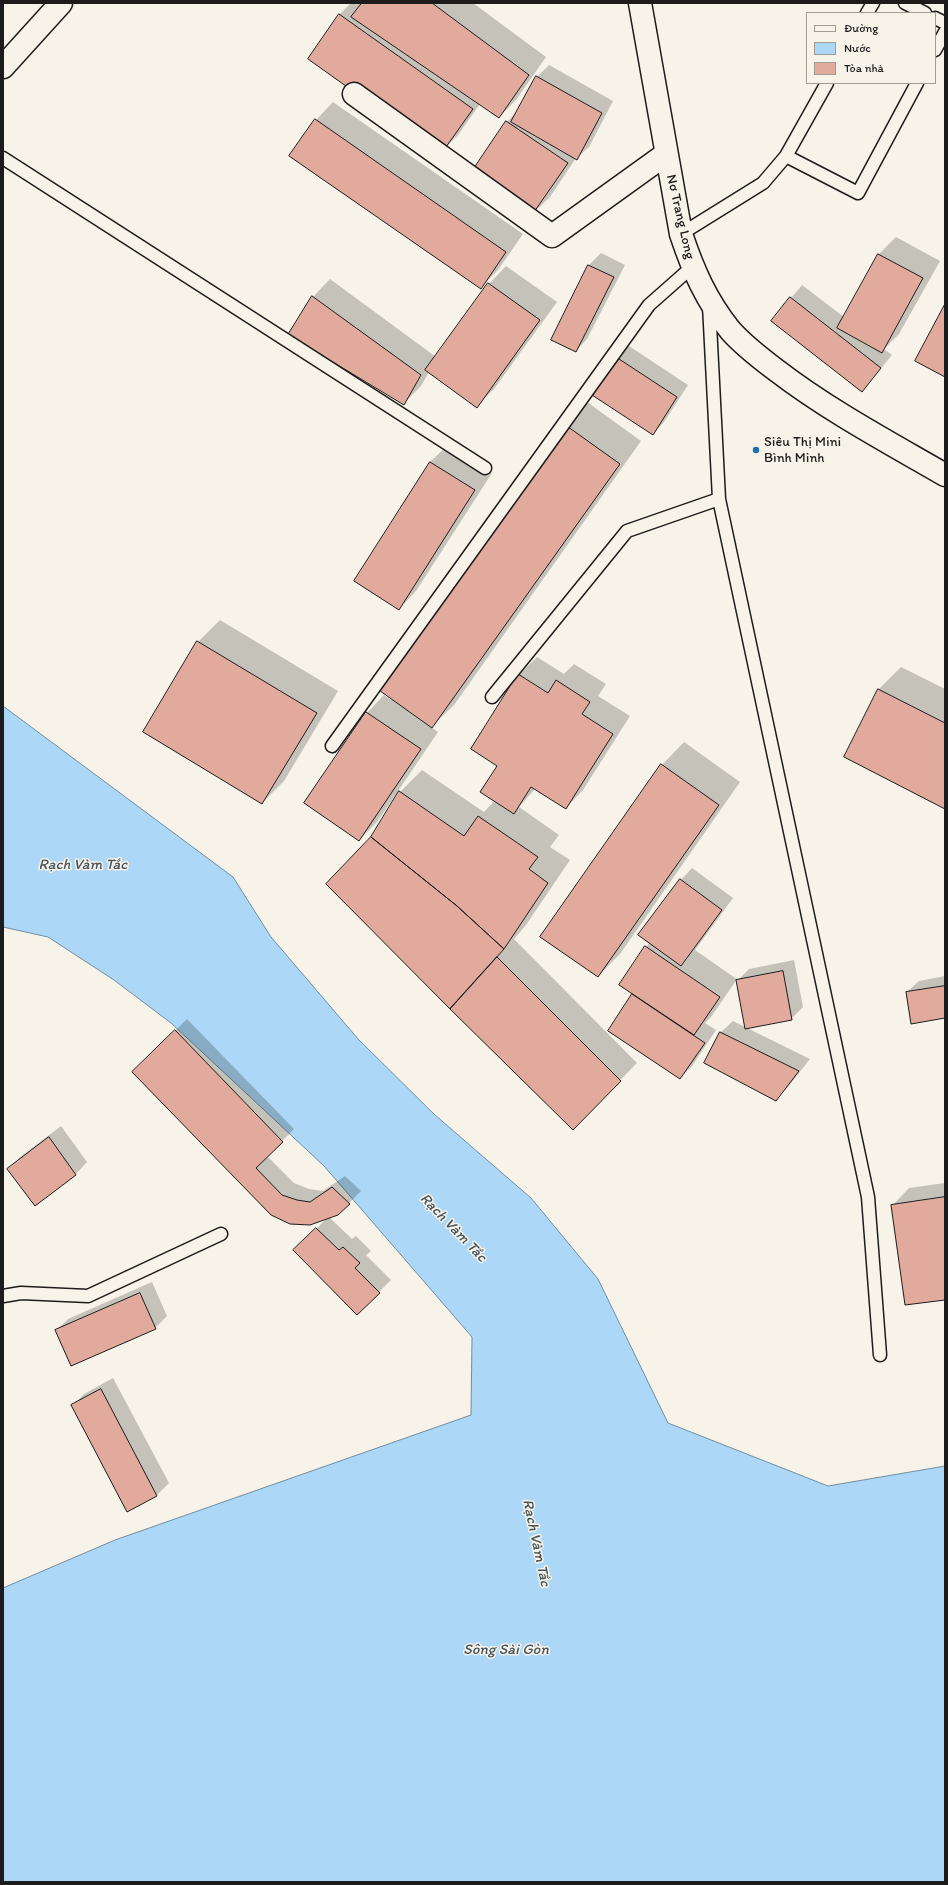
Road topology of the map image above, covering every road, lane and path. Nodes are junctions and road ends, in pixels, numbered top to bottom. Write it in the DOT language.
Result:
graph roads {
  1 [pos="61,3"];
  2 [pos="640,3"];
  3 [pos="873,3"];
  4 [pos="905,3"];
  5 [pos="868,12"];
  6 [pos="923,12"];
  7 [pos="936,18"];
  8 [pos="945,23"];
  9 [pos="945,32"];
  10 [pos="936,48"];
  11 [pos="3,67"];
  12 [pos="826,84"];
  13 [pos="916,84"];
  14 [pos="354,94"];
  15 [pos="666,154"];
  16 [pos="786,156"];
  17 [pos="3,158"];
  18 [pos="681,234"];
  19 [pos="692,267"];
  20 [pos="708,299"];
  21 [pos="484,468"];
  22 [pos="945,475"];
  23 [pos="719,499"];
  24 [pos="492,697"];
  25 [pos="332,746"];
  26 [pos="221,1234"];
  27 [pos="3,1296"];
  28 [pos="880,1355"];
  1 -- 11 [label="street"];
  2 -- 15 [label="street, Nơ Trang Long"];
  3 -- 5 [label="lane"];
  4 -- 6 [label="lane"];
  7 -- 8 [label="lane"];
  9 -- 10 [label="lane"];
  12 -- 16 [label="lane"];
  13 -- 16 [label="lane"];
  14 -- 15 [label="street"];
  15 -- 18 [label="street, Nơ Trang Long"];
  16 -- 18 [label="lane"];
  17 -- 21 [label="lane"];
  18 -- 19 [label="street, Nơ Trang Long"];
  19 -- 20 [label="street, Nơ Trang Long"];
  19 -- 25 [label="lane"];
  20 -- 22 [label="street, Nơ Trang Long"];
  20 -- 23 [label="lane"];
  23 -- 24 [label="lane"];
  23 -- 28 [label="lane"];
  26 -- 27 [label="lane"];
}
